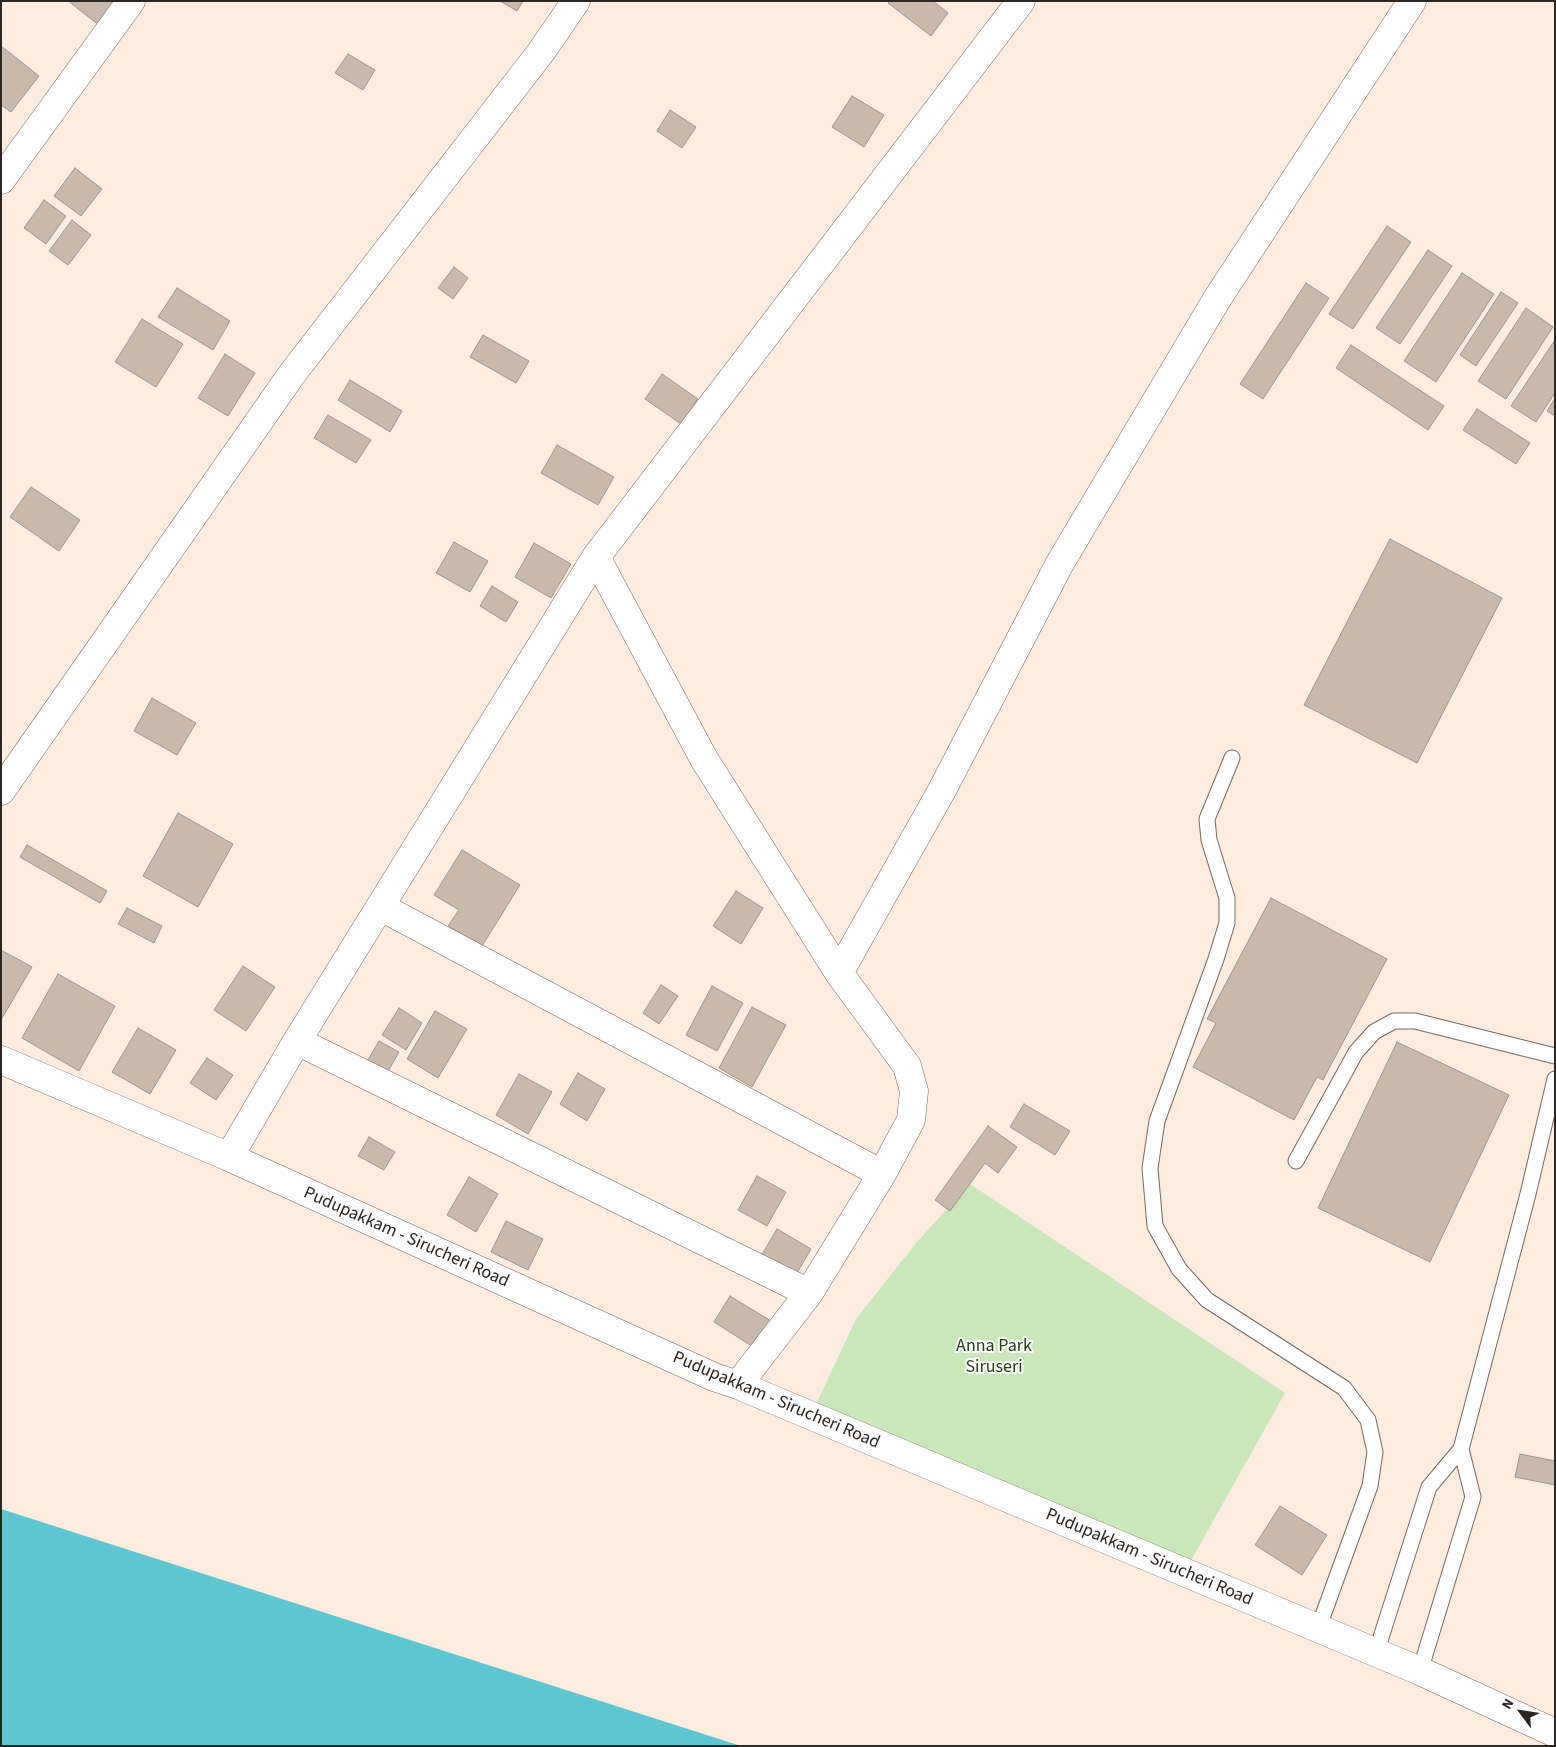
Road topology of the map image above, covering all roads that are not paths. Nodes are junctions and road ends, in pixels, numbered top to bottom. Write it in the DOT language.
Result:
graph roads {
  1 [pos="131,1"];
  2 [pos="576,1"];
  3 [pos="1021,1"];
  4 [pos="1412,1"];
  5 [pos="1,180"];
  6 [pos="596,557"];
  7 [pos="1232,758"];
  8 [pos="1,791"];
  9 [pos="381,907"];
  10 [pos="839,973"];
  11 [pos="298,1041"];
  12 [pos="1555,1056"];
  13 [pos="1,1060"];
  14 [pos="1555,1079"];
  15 [pos="229,1158"];
  16 [pos="1296,1161"];
  17 [pos="882,1174"];
  18 [pos="809,1293"];
  19 [pos="738,1385"];
  20 [pos="1461,1449"];
  21 [pos="1318,1628"];
  22 [pos="1376,1653"];
  23 [pos="1420,1670"];
  24 [pos="1555,1733"];
  1 -- 5 [label="street"];
  2 -- 8 [label="street"];
  3 -- 6 [label="street"];
  4 -- 10 [label="street"];
  6 -- 9 [label="street"];
  6 -- 10 [label="street"];
  7 -- 21 [label="lane"];
  9 -- 11 [label="street"];
  9 -- 17 [label="street"];
  10 -- 17 [label="street"];
  11 -- 15 [label="street"];
  11 -- 18 [label="street"];
  12 -- 16 [label="lane"];
  13 -- 15 [label="street, Pudupakkam - Sirucheri Road"];
  14 -- 20 [label="lane"];
  15 -- 19 [label="street, Pudupakkam - Sirucheri Road"];
  17 -- 18 [label="street"];
  18 -- 19 [label="street"];
  19 -- 21 [label="street, Pudupakkam - Sirucheri Road"];
  20 -- 22 [label="lane"];
  20 -- 23 [label="lane"];
  21 -- 22 [label="street, Pudupakkam - Sirucheri Road"];
  22 -- 23 [label="street, Pudupakkam - Sirucheri Road"];
  23 -- 24 [label="street, Pudupakkam - Sirucheri Road"];
}
